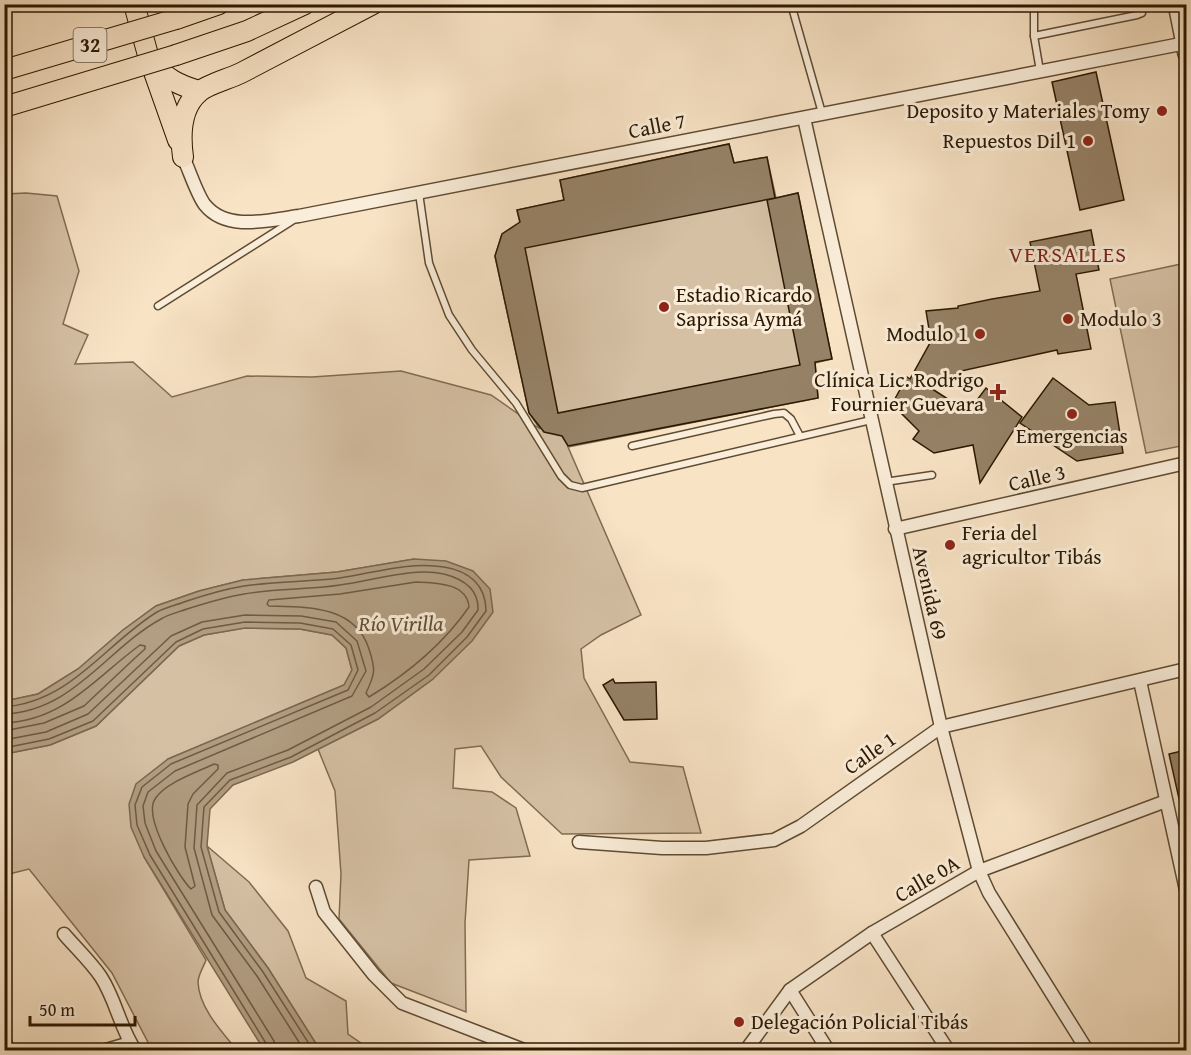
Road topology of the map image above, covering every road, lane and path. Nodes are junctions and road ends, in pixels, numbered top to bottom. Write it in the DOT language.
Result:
graph roads {
  1 [pos="134,4"];
  2 [pos="219,4"];
  3 [pos="305,4"];
  4 [pos="373,4"];
  5 [pos="791,4"];
  6 [pos="1037,4"];
  7 [pos="1142,4"];
  8 [pos="1176,4"];
  9 [pos="1034,36"];
  10 [pos="1186,47"];
  11 [pos="148,55"];
  12 [pos="4,70"];
  13 [pos="1040,72"];
  14 [pos="199,92"];
  15 [pos="4,107"];
  16 [pos="822,114"];
  17 [pos="804,118"];
  18 [pos="183,157"];
  19 [pos="419,193"];
  20 [pos="299,216"];
  21 [pos="158,306"];
  22 [pos="871,420"];
  23 [pos="800,436"];
  24 [pos="632,446"];
  25 [pos="1186,463"];
  26 [pos="932,475"];
  27 [pos="885,482"];
  28 [pos="896,529"];
  29 [pos="1186,669"];
  30 [pos="1140,681"];
  31 [pos="940,727"];
  32 [pos="1166,801"];
  33 [pos="579,842"];
  34 [pos="979,872"];
  35 [pos="1186,882"];
  36 [pos="316,887"];
  37 [pos="872,933"];
  38 [pos="64,934"];
  39 [pos="790,990"];
  40 [pos="4,1039"];
  41 [pos="132,1047"];
  42 [pos="8,1050"];
  43 [pos="106,1050"];
  44 [pos="524,1050"];
  45 [pos="746,1050"];
  46 [pos="828,1050"];
  47 [pos="948,1050"];
  48 [pos="1087,1050"];
  1 -- 11 [label="highway"];
  2 -- 12 [label="highway, 32, bridge"];
  3 -- 15 [label="highway, 32, bridge"];
  4 -- 14 [label="highway"];
  5 -- 16 [label="lane"];
  6 -- 9 [label="lane"];
  7 -- 9 [label="lane"];
  8 -- 10 [label="street"];
  9 -- 13 [label="lane"];
  10 -- 13 [label="street, Calle 7"];
  11 -- 14 [label="highway"];
  11 -- 18 [label="highway"];
  13 -- 16 [label="street, Calle 7"];
  14 -- 18 [label="highway"];
  16 -- 17 [label="street, Calle 7"];
  17 -- 19 [label="street, Calle 7"];
  17 -- 22 [label="street, Avenida 69"];
  18 -- 20 [label="street"];
  19 -- 20 [label="street, Calle 7"];
  19 -- 23 [label="lane"];
  20 -- 21 [label="lane, Calle 7"];
  22 -- 23 [label="lane"];
  22 -- 27 [label="street, Avenida 69"];
  23 -- 24 [label="lane"];
  25 -- 28 [label="street, Calle 3"];
  26 -- 27 [label="lane"];
  27 -- 28 [label="street, Avenida 69"];
  28 -- 31 [label="street, Avenida 69"];
  29 -- 30 [label="street, Calle 1"];
  30 -- 31 [label="street, Calle 1"];
  30 -- 32 [label="street"];
  31 -- 33 [label="street, Calle 1"];
  31 -- 34 [label="street, Avenida 69"];
  32 -- 34 [label="street, Calle 0A"];
  32 -- 35 [label="street"];
  34 -- 37 [label="street, Calle 0A"];
  34 -- 48 [label="street, Avenida 69"];
  36 -- 44 [label="street"];
  37 -- 39 [label="street, Calle 0A"];
  37 -- 47 [label="street"];
  38 -- 41 [label="street"];
  39 -- 45 [label="street, Calle 0A"];
  39 -- 46 [label="street"];
  40 -- 42 [label="street"];
  41 -- 43 [label="street"];
}
